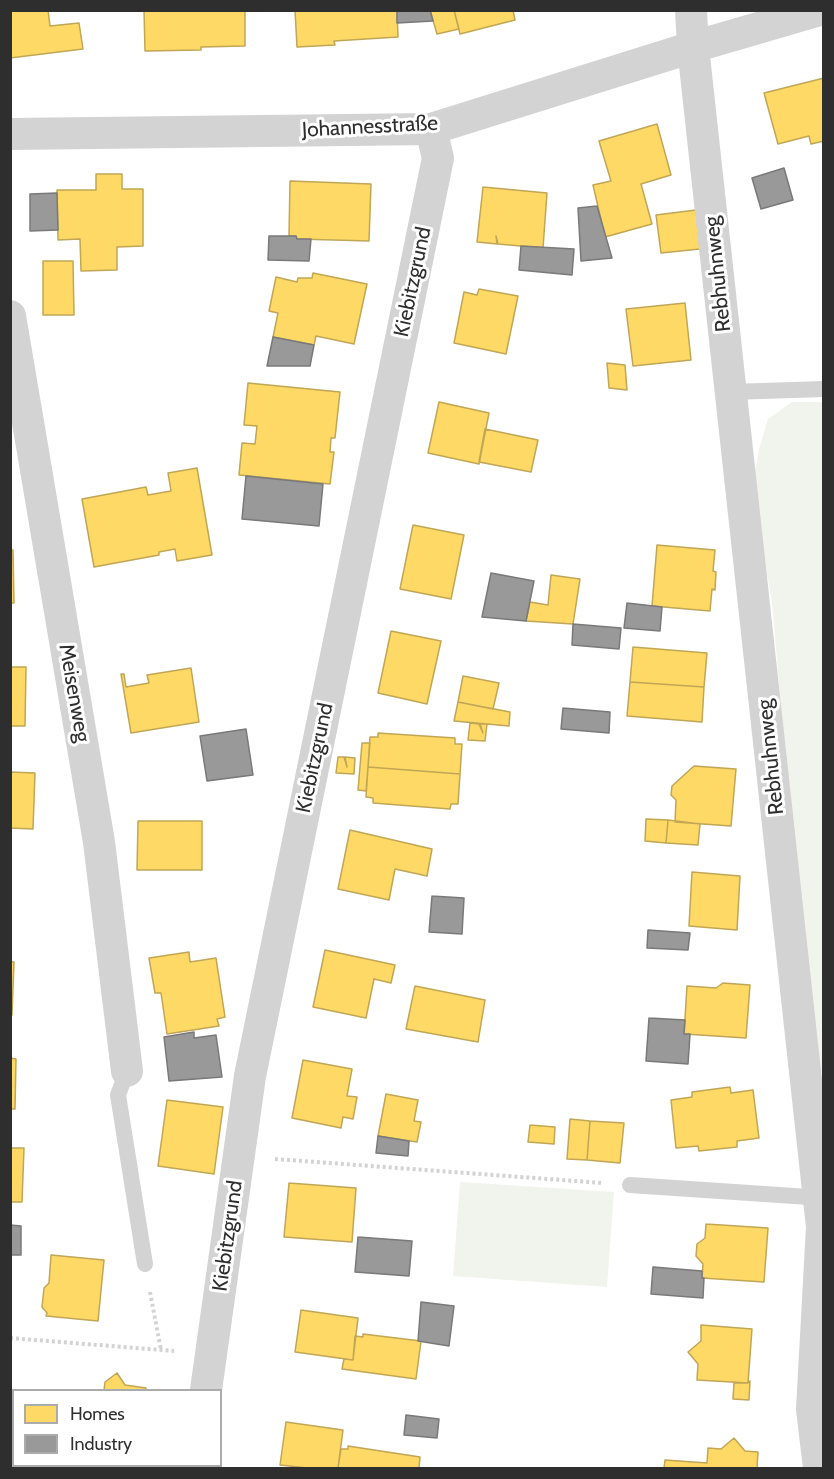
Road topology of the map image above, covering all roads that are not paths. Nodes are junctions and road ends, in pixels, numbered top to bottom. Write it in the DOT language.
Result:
graph roads {
  1 [pos="691,10"];
  2 [pos="820,10"];
  3 [pos="693,47"];
  4 [pos="431,129"];
  5 [pos="10,134"];
  6 [pos="10,316"];
  7 [pos="824,389"];
  8 [pos="730,392"];
  9 [pos="127,1071"];
  10 [pos="630,1185"];
  11 [pos="821,1199"];
  12 [pos="145,1264"];
  13 [pos="206,1389"];
  14 [pos="819,1468"];
  1 -- 3 [label="street, Rebhuhnweg"];
  2 -- 3 [label="street, Johannesstraße"];
  3 -- 4 [label="street, Johannesstraße"];
  3 -- 8 [label="street, Rebhuhnweg"];
  4 -- 5 [label="street, Johannesstraße"];
  4 -- 13 [label="street, Kiebitzgrund"];
  6 -- 9 [label="street, Meisenweg"];
  7 -- 8 [label="lane"];
  8 -- 11 [label="street, Rebhuhnweg"];
  9 -- 12 [label="lane"];
  10 -- 11 [label="lane"];
  11 -- 14 [label="street, Rebhuhnweg"];
}
